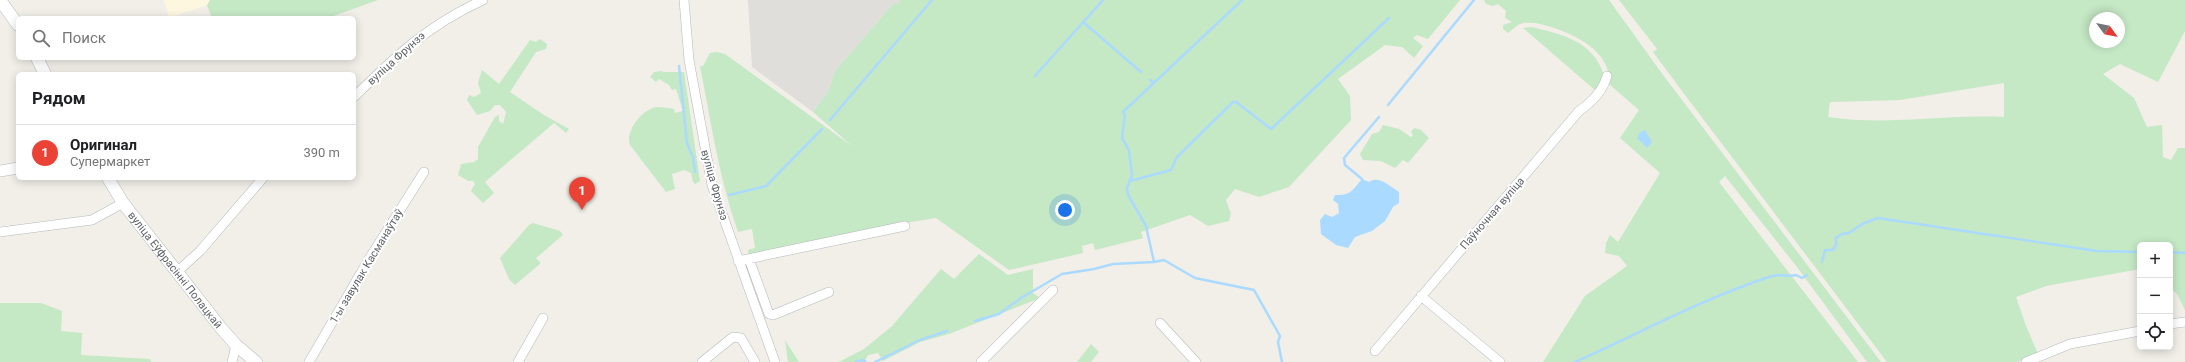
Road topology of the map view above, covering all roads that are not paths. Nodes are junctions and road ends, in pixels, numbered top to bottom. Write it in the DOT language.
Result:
graph roads {
  1 [pos="0,0"];
  2 [pos="483,0"];
  3 [pos="684,0"];
  4 [pos="16,22"];
  5 [pos="38,60"];
  6 [pos="44,72"];
  7 [pos="1607,76"];
  8 [pos="356,95"];
  9 [pos="16,168"];
  10 [pos="0,171"];
  11 [pos="424,172"];
  12 [pos="109,180"];
  13 [pos="261,180"];
  14 [pos="123,202"];
  15 [pos="905,226"];
  16 [pos="0,232"];
  17 [pos="749,259"];
  18 [pos="738,261"];
  19 [pos="177,272"];
  20 [pos="1053,290"];
  21 [pos="829,292"];
  22 [pos="1420,296"];
  23 [pos="543,318"];
  24 [pos="2185,322"];
  25 [pos="1160,323"];
  26 [pos="2173,324"];
  27 [pos="2137,332"];
  28 [pos="236,345"];
  29 [pos="1375,351"];
  30 [pos="232,362"];
  31 [pos="256,362"];
  32 [pos="309,362"];
  33 [pos="518,362"];
  34 [pos="702,362"];
  35 [pos="755,362"];
  36 [pos="775,362"];
  37 [pos="981,362"];
  38 [pos="1196,362"];
  39 [pos="1500,362"];
  40 [pos="2026,362"];
  1 -- 4 [label="main road"];
  2 -- 8 [label="street, вуліца Фрунзэ"];
  3 -- 18 [label="street, вуліца Фрунзэ"];
  5 -- 6 [label="main road"];
  7 -- 22 [label="street, Паўночная вуліца"];
  9 -- 10 [label="street"];
  11 -- 32 [label="street, 1-ы завулак Касманаўтаў"];
  12 -- 14 [label="main road, вуліца Еўфрасінні Полацкай"];
  13 -- 19 [label="street"];
  14 -- 16 [label="street"];
  14 -- 19 [label="main road, вуліца Еўфрасінні Полацкай"];
  15 -- 17 [label="street"];
  17 -- 18 [label="street"];
  17 -- 21 [label="street"];
  18 -- 36 [label="street, вуліца Фрунзэ"];
  19 -- 28 [label="main road, вуліца Еўфрасінні Полацкай"];
  20 -- 37 [label="street"];
  22 -- 29 [label="street, Паўночная вуліца"];
  22 -- 39 [label="street"];
  23 -- 33 [label="street"];
  24 -- 26 [label="street"];
  25 -- 38 [label="street"];
  27 -- 40 [label="street"];
  28 -- 30 [label="street"];
  28 -- 31 [label="main road, вуліца Еўфрасінні Полацкай"];
  34 -- 35 [label="street"];
}
